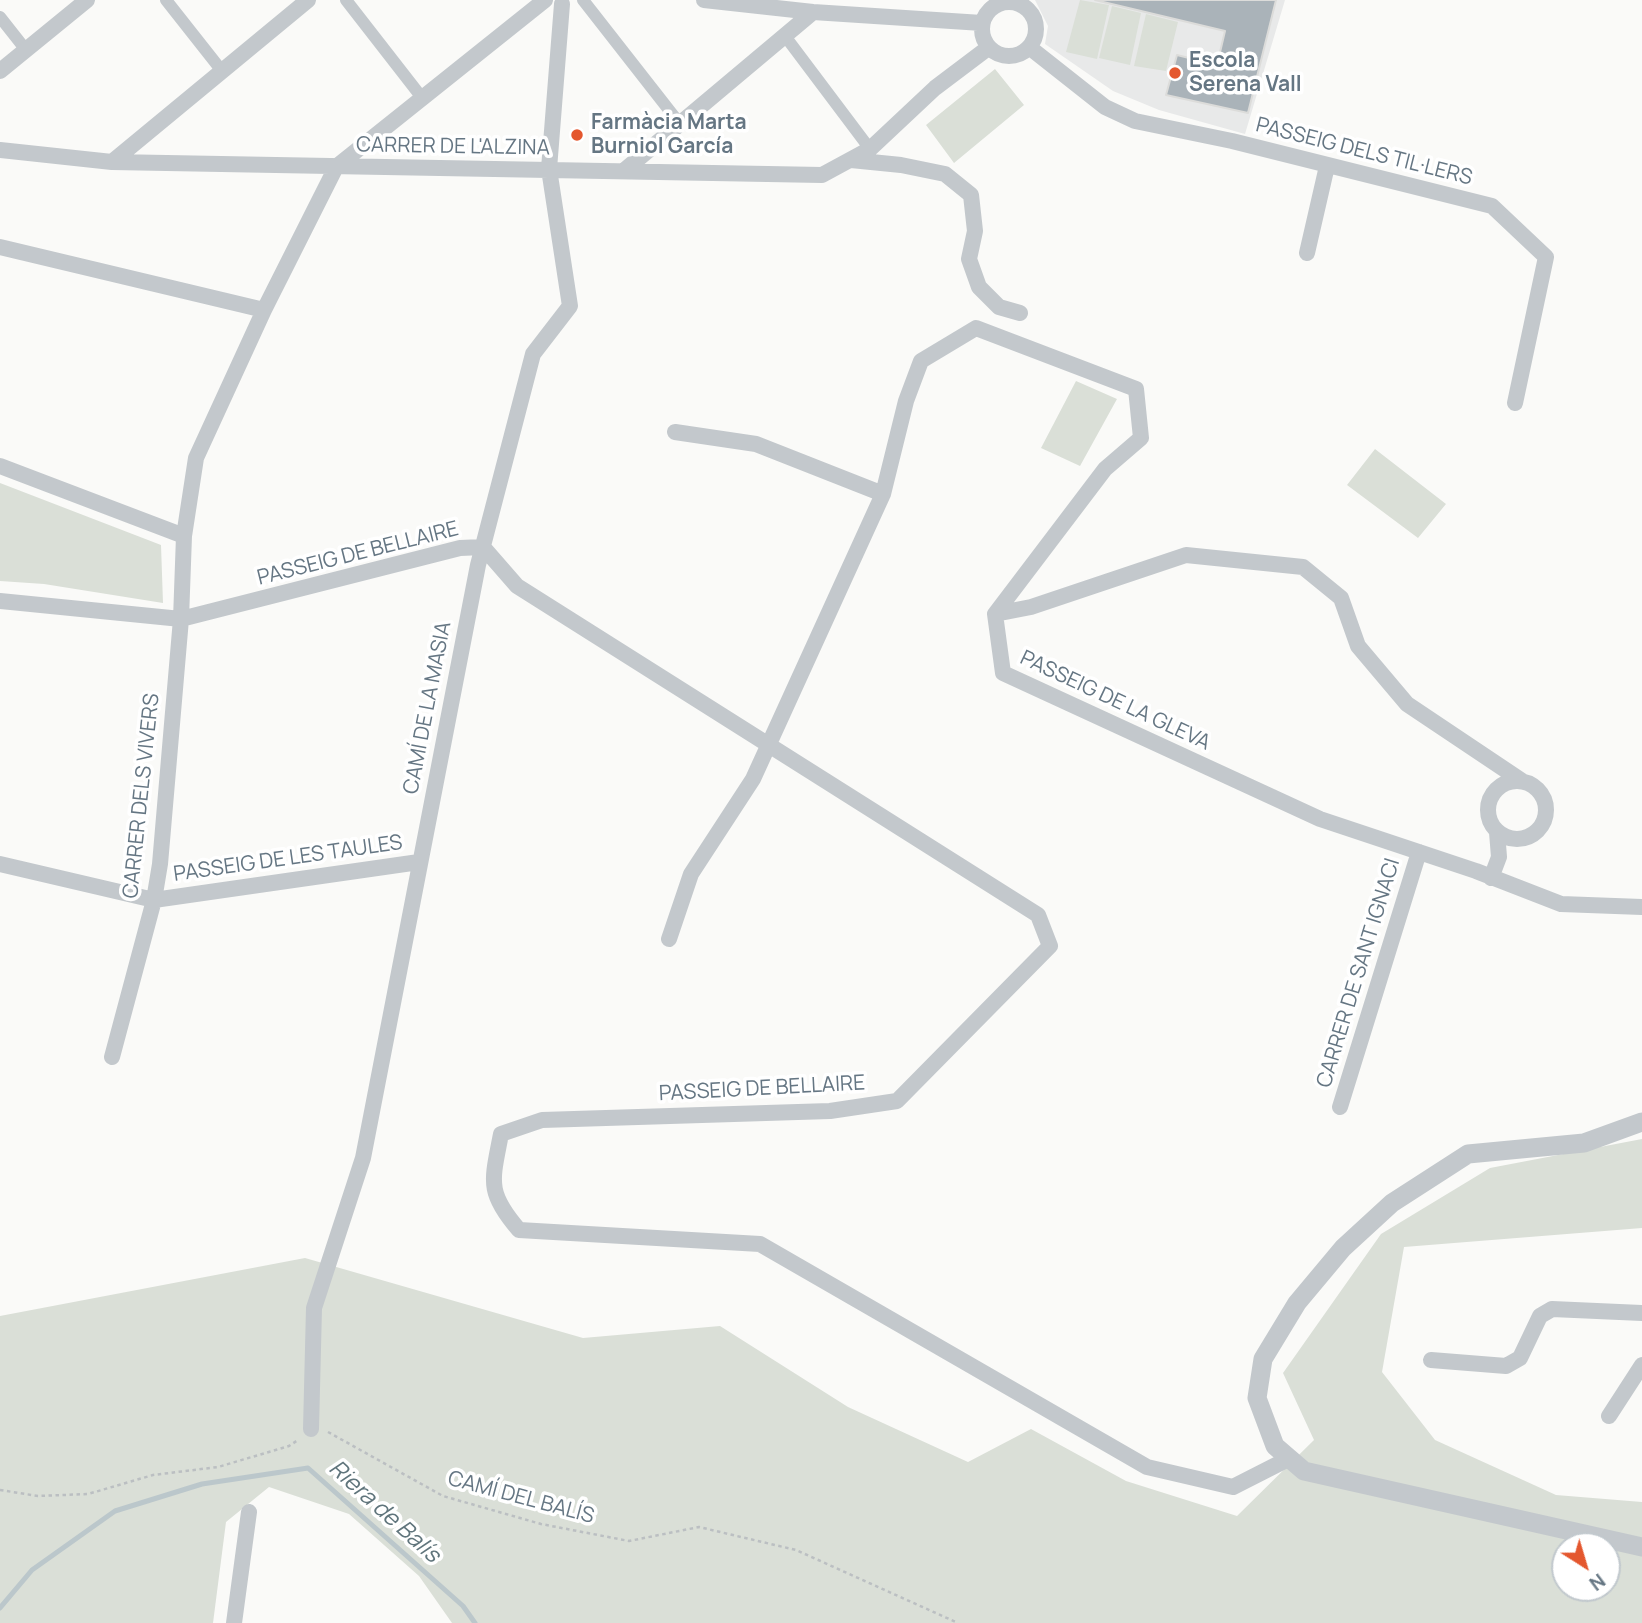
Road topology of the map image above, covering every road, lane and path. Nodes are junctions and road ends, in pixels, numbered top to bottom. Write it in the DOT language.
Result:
graph roads {
  1 [pos="87,0"];
  2 [pos="166,0"];
  3 [pos="307,0"];
  4 [pos="346,0"];
  5 [pos="583,0"];
  6 [pos="704,0"];
  7 [pos="558,1"];
  8 [pos="1011,1"];
  9 [pos="813,12"];
  10 [pos="0,17"];
  11 [pos="982,23"];
  12 [pos="785,36"];
  13 [pos="1029,47"];
  14 [pos="989,48"];
  15 [pos="26,50"];
  16 [pos="0,71"];
  17 [pos="222,71"];
  18 [pos="423,99"];
  19 [pos="680,124"];
  20 [pos="870,149"];
  21 [pos="0,150"];
  22 [pos="851,160"];
  23 [pos="112,162"];
  24 [pos="1327,166"];
  25 [pos="336,167"];
  26 [pos="549,169"];
  27 [pos="626,169"];
  28 [pos="0,247"];
  29 [pos="1307,253"];
  30 [pos="264,310"];
  31 [pos="1020,313"];
  32 [pos="1515,403"];
  33 [pos="675,432"];
  34 [pos="0,466"];
  35 [pos="883,494"];
  36 [pos="184,536"];
  37 [pos="483,547"];
  38 [pos="0,601"];
  39 [pos="995,614"];
  40 [pos="181,619"];
  41 [pos="768,745"];
  42 [pos="1522,781"];
  43 [pos="1497,832"];
  44 [pos="1419,852"];
  45 [pos="419,862"];
  46 [pos="0,864"];
  47 [pos="1491,878"];
  48 [pos="154,900"];
  49 [pos="1642,907"];
  50 [pos="669,939"];
  51 [pos="112,1057"];
  52 [pos="1339,1107"];
  53 [pos="1642,1122"];
  54 [pos="1642,1313"];
  55 [pos="1431,1360"];
  56 [pos="1642,1365"];
  57 [pos="1609,1416"];
  58 [pos="312,1429"];
  59 [pos="1290,1458"];
  60 [pos="0,1490"];
  61 [pos="249,1512"];
  62 [pos="1642,1547"];
  63 [pos="234,1623"];
  64 [pos="958,1623"];
  1 -- 15 [label="street"];
  2 -- 17 [label="street"];
  3 -- 17 [label="street"];
  4 -- 18 [label="street"];
  5 -- 19 [label="street"];
  6 -- 9 [label="street"];
  7 -- 18 [label="street"];
  7 -- 26 [label="street, CAMÍ DE LA MASIA"];
  8 -- 11 [label="street"];
  8 -- 13 [label="street"];
  9 -- 11 [label="street"];
  9 -- 12 [label="street"];
  10 -- 15 [label="street"];
  11 -- 14 [label="street"];
  12 -- 19 [label="street"];
  12 -- 20 [label="street"];
  13 -- 14 [label="street"];
  13 -- 24 [label="street, PASSEIG DELS TIL·LERS"];
  14 -- 20 [label="street, CARRER DE L'ALZINA"];
  15 -- 16 [label="street"];
  17 -- 23 [label="street"];
  18 -- 25 [label="street"];
  19 -- 27 [label="street"];
  20 -- 22 [label="street, CARRER DE L'ALZINA"];
  21 -- 23 [label="street, CARRER DE L'ALZINA"];
  22 -- 27 [label="street, CARRER DE L'ALZINA"];
  22 -- 31 [label="street"];
  23 -- 25 [label="street, CARRER DE L'ALZINA"];
  24 -- 29 [label="street"];
  24 -- 32 [label="street, PASSEIG DELS TIL·LERS"];
  25 -- 26 [label="street, CARRER DE L'ALZINA"];
  25 -- 30 [label="street, CARRER DELS VIVERS"];
  26 -- 27 [label="street, CARRER DE L'ALZINA"];
  26 -- 37 [label="street, CAMÍ DE LA MASIA"];
  28 -- 30 [label="street"];
  30 -- 36 [label="street, CARRER DELS VIVERS"];
  33 -- 35 [label="street"];
  34 -- 36 [label="street"];
  35 -- 39 [label="street"];
  35 -- 41 [label="street"];
  36 -- 40 [label="street, CARRER DELS VIVERS"];
  37 -- 40 [label="street, PASSEIG DE BELLAIRE"];
  37 -- 41 [label="street, PASSEIG DE BELLAIRE"];
  37 -- 45 [label="street, CAMÍ DE LA MASIA"];
  38 -- 40 [label="street, PASSEIG DE BELLAIRE"];
  39 -- 42 [label="street"];
  39 -- 44 [label="street, PASSEIG DE LA GLEVA"];
  40 -- 48 [label="street, CARRER DELS VIVERS"];
  41 -- 50 [label="street"];
  41 -- 59 [label="street, PASSEIG DE BELLAIRE"];
  42 -- 43 [label="street"];
  42 -- 43 [label="street"];
  43 -- 47 [label="street"];
  44 -- 47 [label="street, PASSEIG DE LA GLEVA"];
  44 -- 52 [label="street, CARRER DE SANT IGNACI"];
  45 -- 48 [label="street, PASSEIG DE LES TAULES"];
  45 -- 58 [label="street, CAMÍ DE LA MASIA"];
  46 -- 48 [label="street, PASSEIG DE LES TAULES"];
  47 -- 49 [label="street, PASSEIG DE LA GLEVA"];
  48 -- 51 [label="street, CARRER DELS VIVERS"];
  53 -- 59 [label="street"];
  54 -- 55 [label="street"];
  56 -- 57 [label="street"];
  58 -- 60 [label="path"];
  58 -- 64 [label="path, CAMÍ DEL BALÍS"];
  59 -- 62 [label="street"];
  61 -- 63 [label="street"];
}
